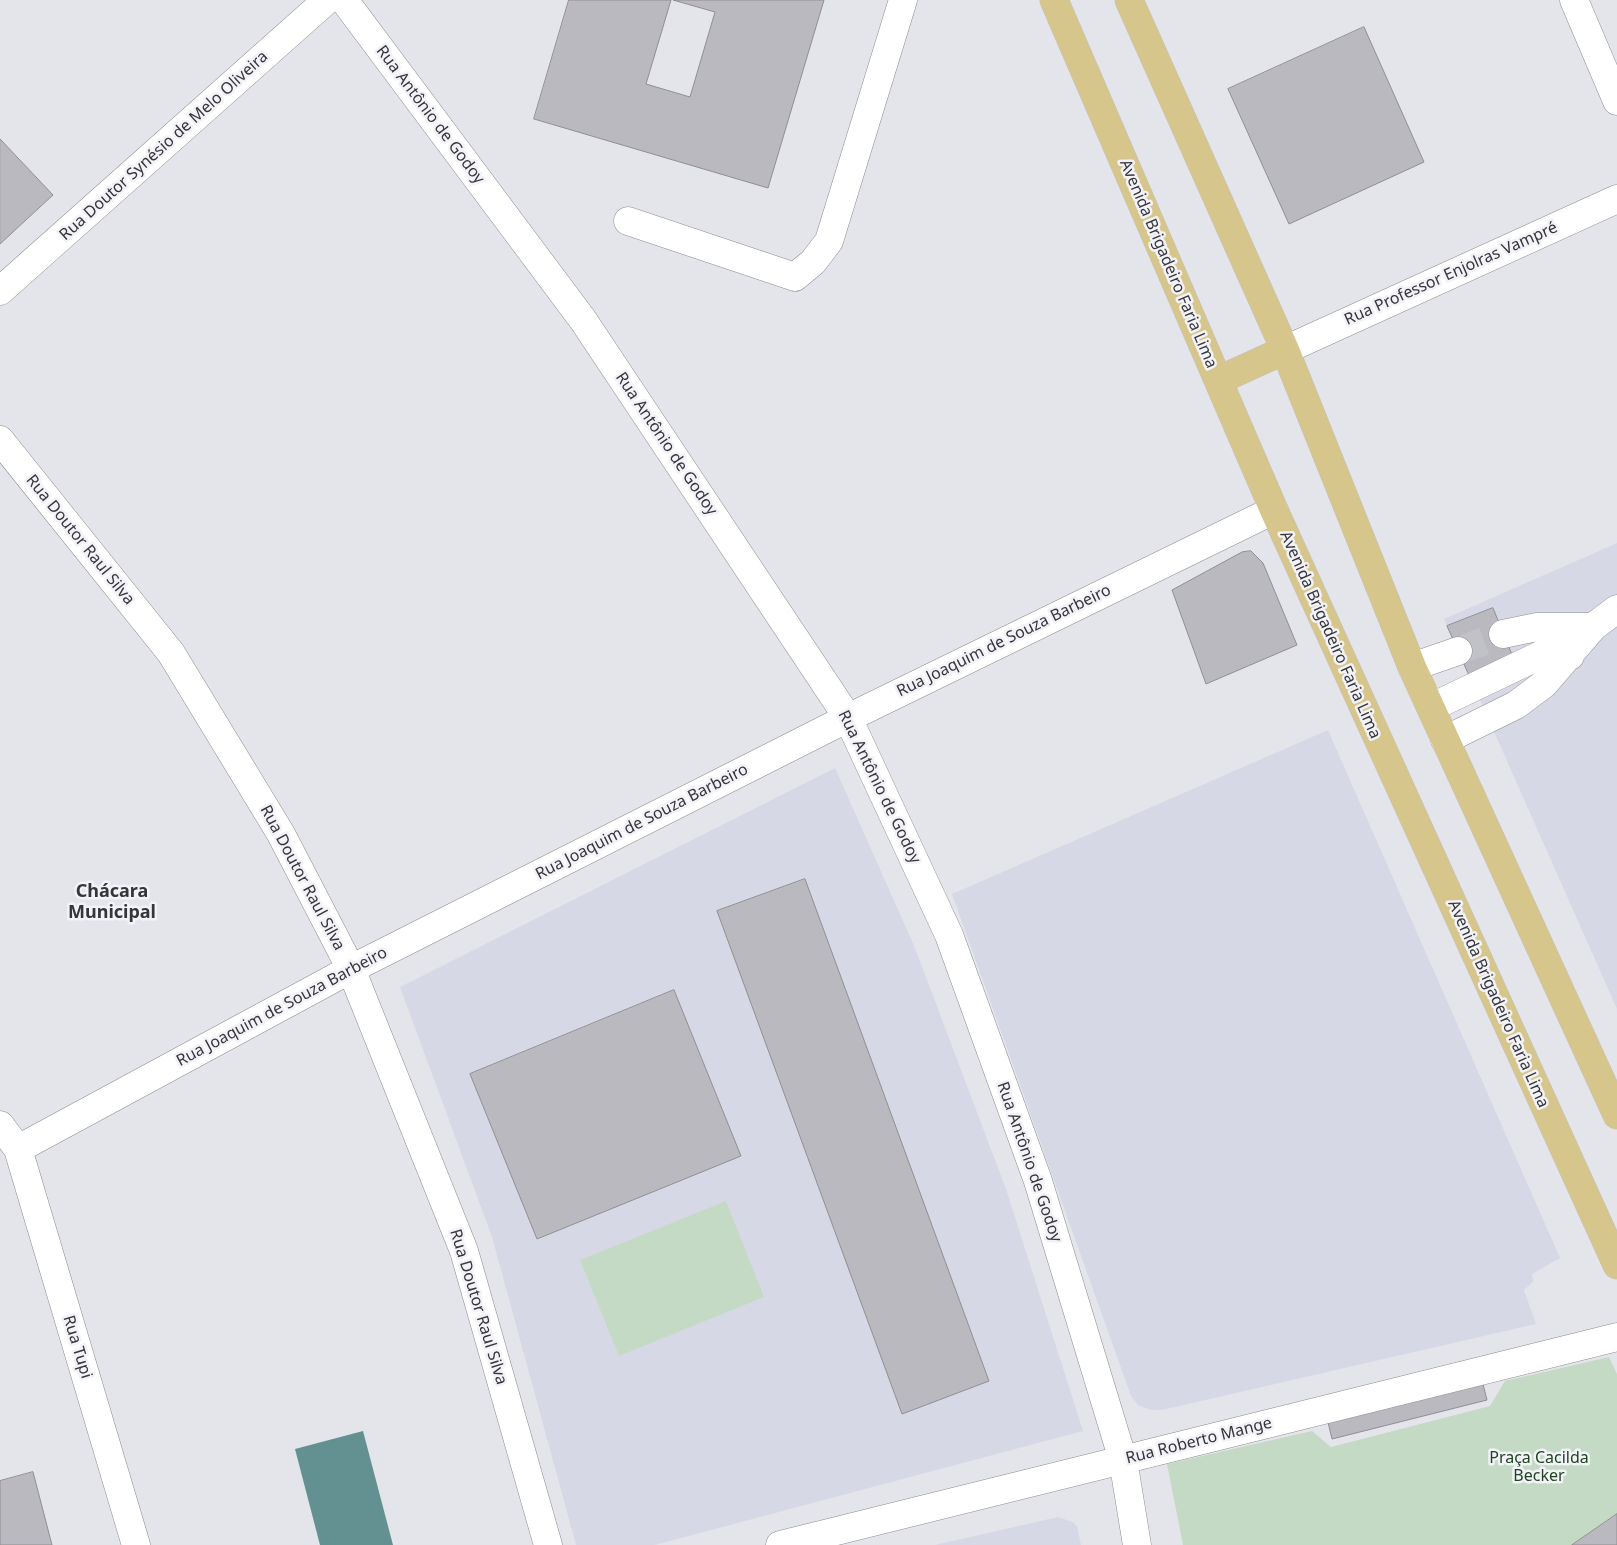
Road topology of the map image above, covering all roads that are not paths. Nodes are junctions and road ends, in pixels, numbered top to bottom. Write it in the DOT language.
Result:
graph roads {
  1 [pos="327,0"];
  2 [pos="344,0"];
  3 [pos="903,0"];
  4 [pos="1054,0"];
  5 [pos="1129,0"];
  6 [pos="1574,0"];
  7 [pos="1617,101"];
  8 [pos="1617,199"];
  9 [pos="628,222"];
  10 [pos="0,291"];
  11 [pos="1285,350"];
  12 [pos="1219,380"];
  13 [pos="0,440"];
  14 [pos="1274,510"];
  15 [pos="1617,609"];
  16 [pos="1593,627"];
  17 [pos="1504,634"];
  18 [pos="1458,651"];
  19 [pos="1570,656"];
  20 [pos="1412,667"];
  21 [pos="1432,707"];
  22 [pos="848,718"];
  23 [pos="1445,740"];
  24 [pos="351,969"];
  25 [pos="1609,1079"];
  26 [pos="1617,1115"];
  27 [pos="0,1125"];
  28 [pos="18,1149"];
  29 [pos="1617,1265"];
  30 [pos="1617,1337"];
  31 [pos="1123,1460"];
  32 [pos="136,1545"];
  33 [pos="548,1545"];
  34 [pos="780,1545"];
  35 [pos="1137,1545"];
  1 -- 10 [label="street, Rua Doutor Synésio de Melo Oliveira"];
  2 -- 22 [label="street, Rua Antônio de Godoy"];
  3 -- 9 [label="street"];
  4 -- 12 [label="main road, Avenida Brigadeiro Faria Lima"];
  5 -- 11 [label="main road"];
  6 -- 7 [label="street"];
  8 -- 11 [label="street, Rua Professor Enjolras Vampré"];
  11 -- 12 [label="main road"];
  11 -- 20 [label="main road"];
  12 -- 14 [label="main road, Avenida Brigadeiro Faria Lima"];
  13 -- 24 [label="street, Rua Doutor Raul Silva"];
  14 -- 22 [label="street, Rua Joaquim de Souza Barbeiro"];
  14 -- 29 [label="main road, Avenida Brigadeiro Faria Lima"];
  15 -- 16 [label="street"];
  16 -- 17 [label="street"];
  16 -- 19 [label="street"];
  18 -- 20 [label="street"];
  19 -- 21 [label="street"];
  19 -- 23 [label="street"];
  20 -- 21 [label="main road"];
  21 -- 23 [label="main road"];
  22 -- 24 [label="street, Rua Joaquim de Souza Barbeiro"];
  22 -- 31 [label="street, Rua Antônio de Godoy"];
  23 -- 25 [label="main road"];
  24 -- 28 [label="street, Rua Joaquim de Souza Barbeiro"];
  24 -- 33 [label="street, Rua Doutor Raul Silva"];
  25 -- 26 [label="main road"];
  27 -- 28 [label="street"];
  28 -- 32 [label="street, Rua Tupi"];
  30 -- 31 [label="street, Rua Roberto Mange"];
  31 -- 34 [label="street, Rua Roberto Mange"];
  31 -- 35 [label="street, Rua Antônio de Godoy"];
}
